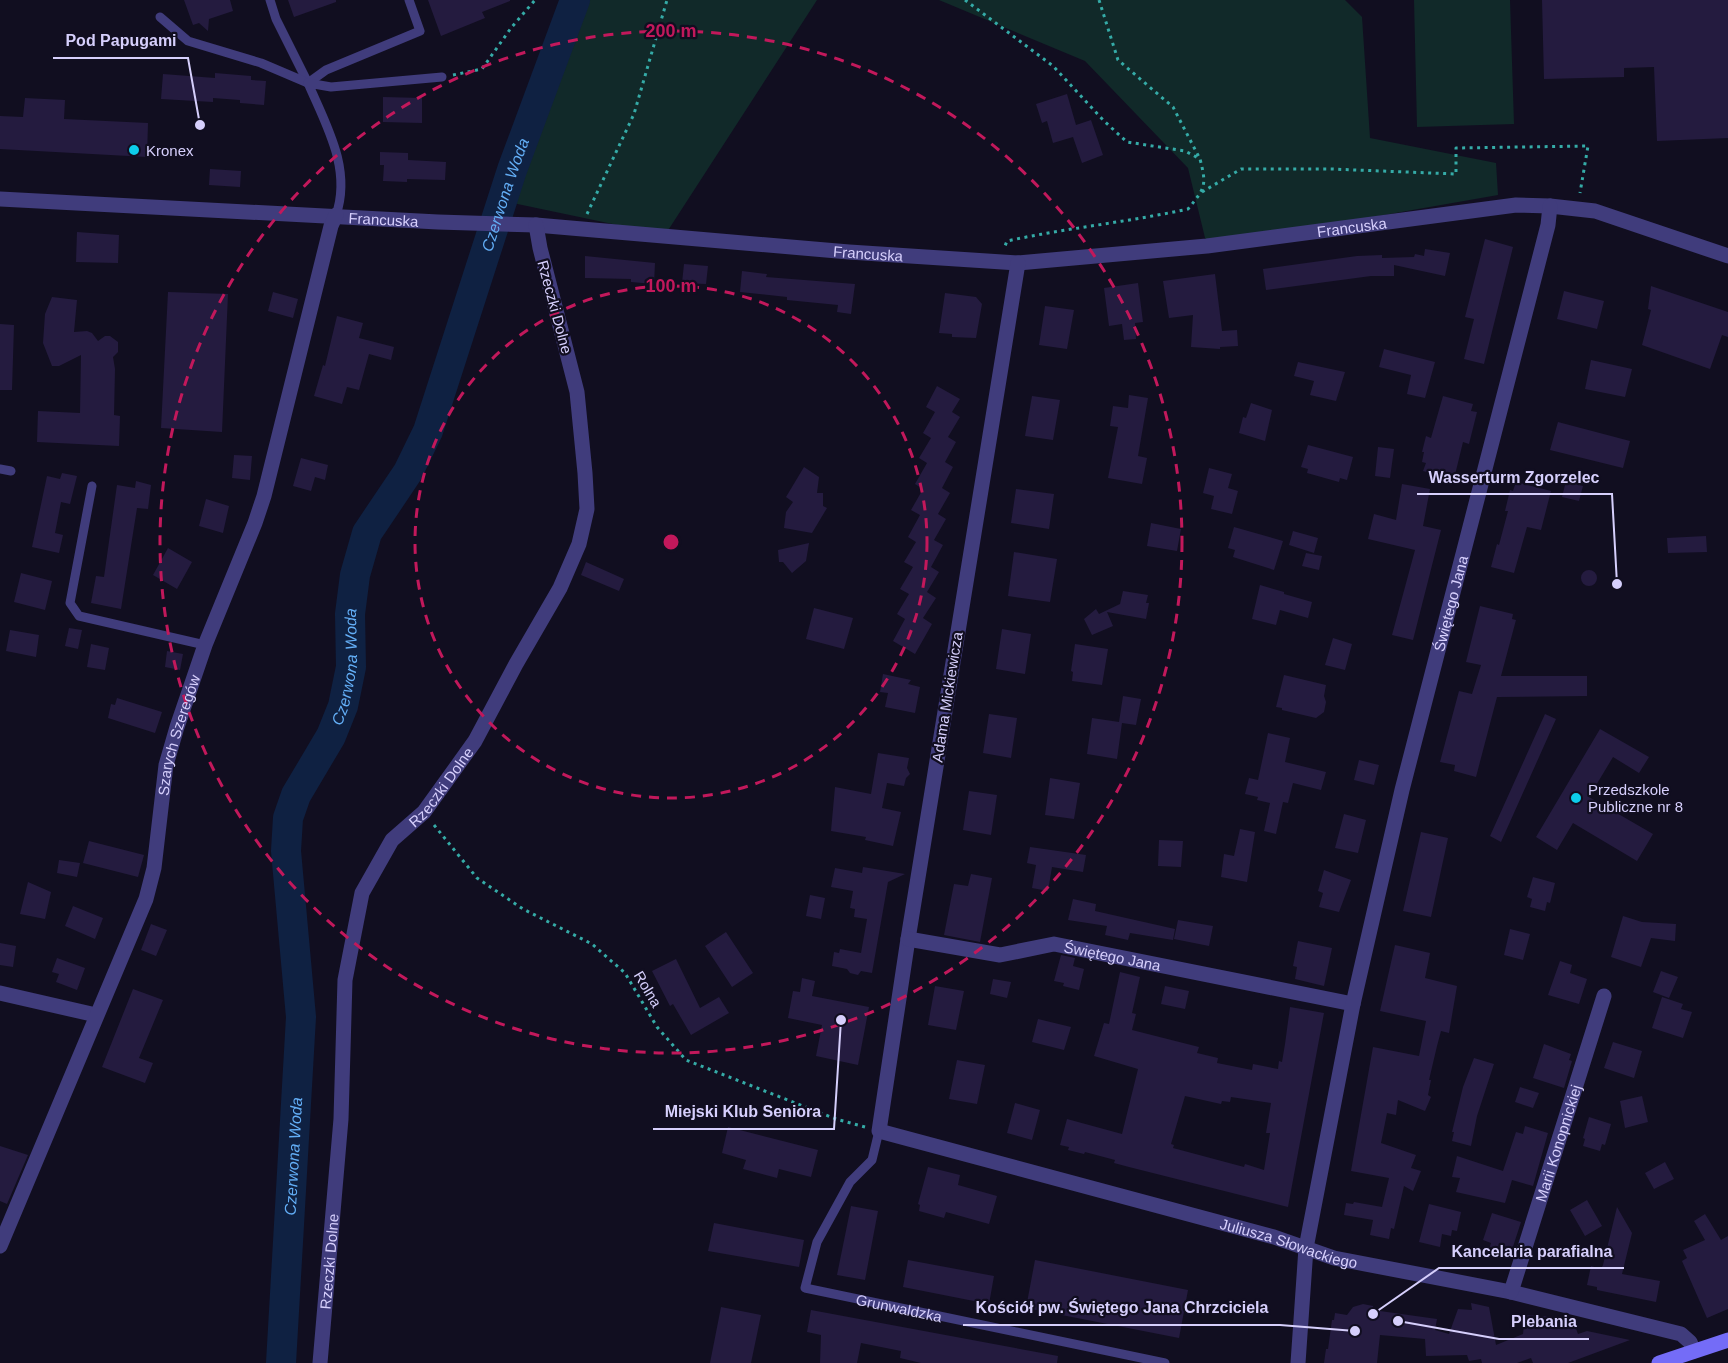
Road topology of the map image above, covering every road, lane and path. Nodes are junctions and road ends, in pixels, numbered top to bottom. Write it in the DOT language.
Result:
graph roads {
  1 [pos="270,0"];
  2 [pos="409,0"];
  3 [pos="535,0"];
  4 [pos="667,0"];
  5 [pos="965,0"];
  6 [pos="1099,0"];
  7 [pos="160,17"];
  8 [pos="442,77"];
  9 [pos="308,84"];
  10 [pos="1200,159"];
  11 [pos="1201,193"];
  12 [pos="1580,193"];
  13 [pos="0,199"];
  14 [pos="1550,206"];
  15 [pos="336,215"];
  16 [pos="536,225"];
  17 [pos="579,228"];
  18 [pos="1728,256"];
  19 [pos="1000,262"];
  20 [pos="1018,263"];
  21 [pos="0,469"];
  22 [pos="11,471"];
  23 [pos="92,486"];
  24 [pos="205,645"];
  25 [pos="424,812"];
  26 [pos="908,939"];
  27 [pos="0,993"];
  28 [pos="1604,996"];
  29 [pos="1353,1004"];
  30 [pos="96,1015"];
  31 [pos="879,1131"];
  32 [pos="0,1246"];
  33 [pos="1306,1248"];
  34 [pos="1511,1292"];
  35 [pos="1728,1340"];
  36 [pos="1694,1351"];
  37 [pos="320,1363"];
  38 [pos="1165,1363"];
  39 [pos="1298,1363"];
  40 [pos="1659,1363"];
  1 -- 9 [label="lane"];
  2 -- 9 [label="lane"];
  3 -- 8 [label="path"];
  4 -- 17 [label="path"];
  5 -- 10 [label="path"];
  6 -- 10 [label="path"];
  7 -- 9 [label="lane"];
  8 -- 9 [label="lane"];
  9 -- 15 [label="lane"];
  10 -- 11 [label="path"];
  11 -- 12 [label="path"];
  11 -- 19 [label="path"];
  13 -- 15 [label="street, Francuska"];
  14 -- 18 [label="street, Francuska"];
  14 -- 20 [label="street, Francuska"];
  14 -- 29 [label="street, Świętego Jana"];
  15 -- 16 [label="street, Francuska"];
  15 -- 24 [label="street, Szarych Szeregów"];
  16 -- 17 [label="street, Francuska"];
  16 -- 25 [label="street, Rzeczki Dolne"];
  17 -- 19 [label="street, Francuska"];
  19 -- 20 [label="street, Francuska"];
  20 -- 26 [label="street, Adama Mickiewicza"];
  21 -- 22 [label="lane"];
  23 -- 24 [label="lane"];
  24 -- 30 [label="street, Szarych Szeregów"];
  25 -- 31 [label="path, Rolna"];
  25 -- 37 [label="street, Rzeczki Dolne"];
  26 -- 29 [label="street, Świętego Jana"];
  26 -- 31 [label="street, Adama Mickiewicza"];
  27 -- 30 [label="street"];
  28 -- 34 [label="street, Marii Konopnickiej"];
  29 -- 33 [label="street, Świętego Jana"];
  30 -- 32 [label="street, Szarych Szeregów"];
  31 -- 33 [label="street, Juliusza Słowackiego"];
  31 -- 38 [label="lane, Grunwaldzka"];
  33 -- 34 [label="street, Juliusza Słowackiego"];
  33 -- 39 [label="street"];
  34 -- 36 [label="street, Juliusza Słowackiego"];
  35 -- 36 [label="main road"];
  36 -- 40 [label="main road"];
}
